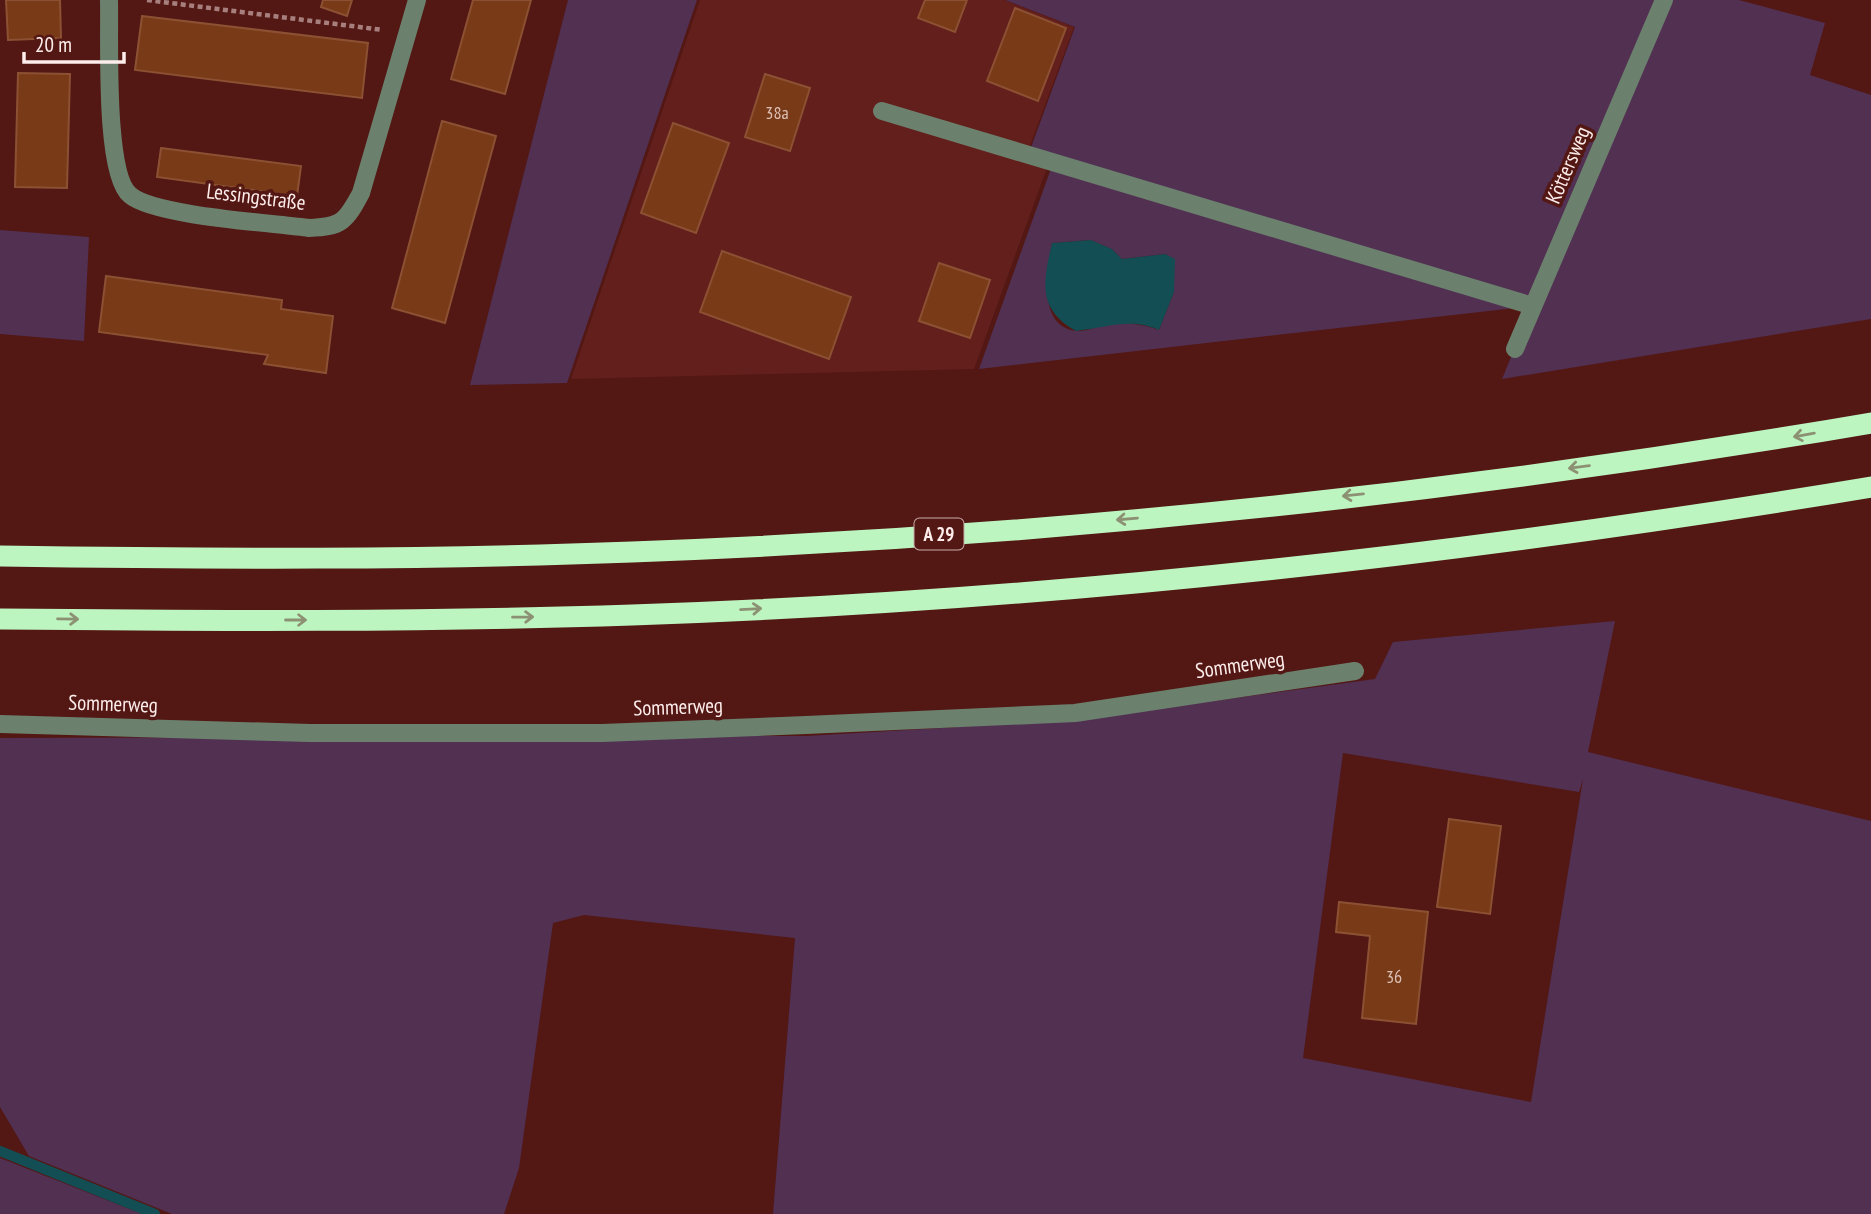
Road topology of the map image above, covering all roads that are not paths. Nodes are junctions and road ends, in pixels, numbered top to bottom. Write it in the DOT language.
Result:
graph roads {
  1 [pos="109,0"];
  2 [pos="416,0"];
  3 [pos="1664,0"];
  4 [pos="883,111"];
  5 [pos="1533,306"];
  6 [pos="1515,349"];
  7 [pos="1871,424"];
  8 [pos="1871,487"];
  9 [pos="0,556"];
  10 [pos="0,619"];
  11 [pos="1355,671"];
  12 [pos="0,724"];
  1 -- 2 [label="street, Lessingstraße"];
  3 -- 5 [label="street, Köttersweg"];
  4 -- 5 [label="street"];
  5 -- 6 [label="street, Köttersweg"];
  7 -- 9 [label="highway, A 29, one-way"];
  10 -- 8 [label="highway, one-way"];
  11 -- 12 [label="street, Sommerweg"];
}
